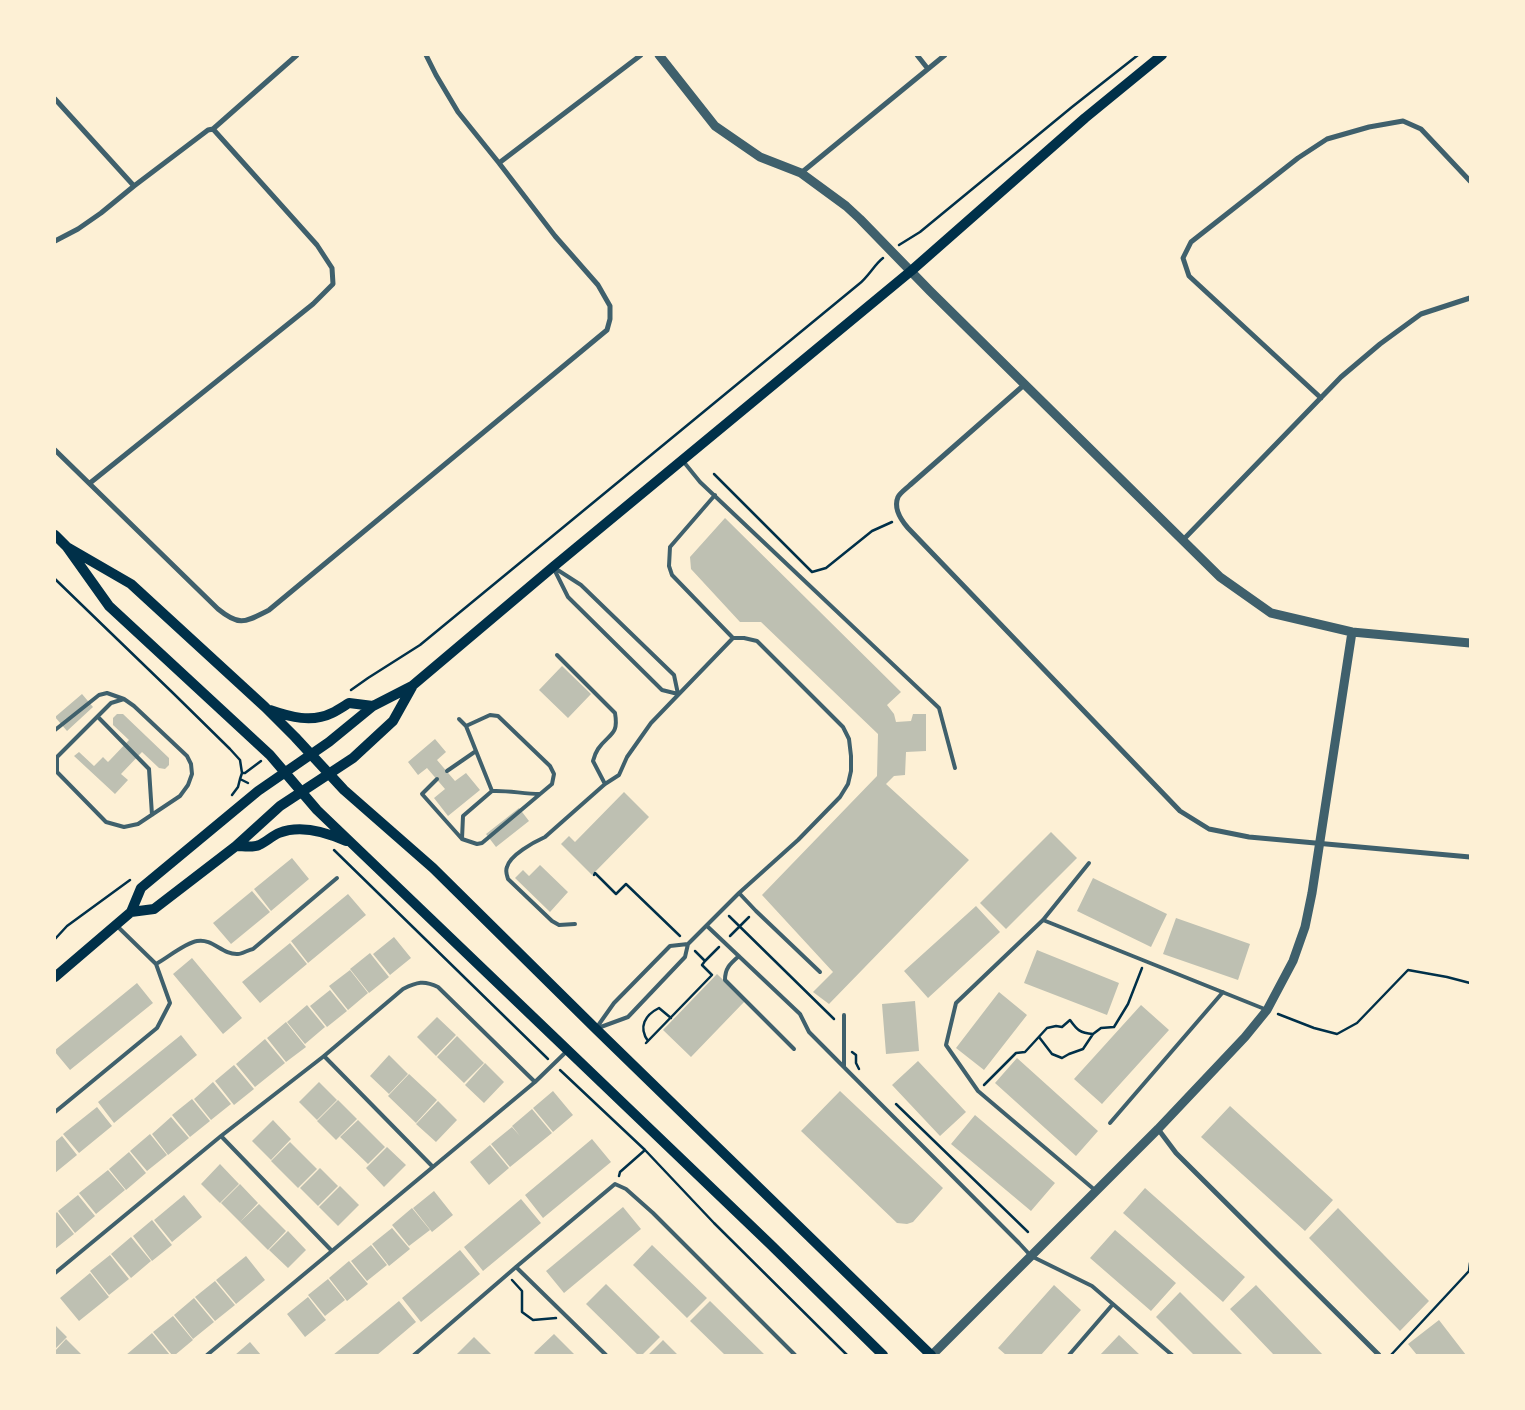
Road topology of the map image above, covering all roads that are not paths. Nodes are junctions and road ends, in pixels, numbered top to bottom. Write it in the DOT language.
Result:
graph roads {
  1 [pos="297,55"];
  2 [pos="426,55"];
  3 [pos="641,55"];
  4 [pos="659,55"];
  5 [pos="917,55"];
  6 [pos="945,55"];
  7 [pos="1162,55"];
  8 [pos="928,68"];
  9 [pos="55,99"];
  10 [pos="213,129"];
  11 [pos="499,162"];
  12 [pos="800,173"];
  13 [pos="1470,181"];
  14 [pos="134,186"];
  15 [pos="55,241"];
  16 [pos="911,271"];
  17 [pos="1470,298"];
  18 [pos="1024,385"];
  19 [pos="1321,398"];
  20 [pos="55,450"];
  21 [pos="683,460"];
  22 [pos="90,483"];
  23 [pos="715,496"];
  24 [pos="55,536"];
  25 [pos="1182,540"];
  26 [pos="67,547"];
  27 [pos="553,566"];
  28 [pos="1352,632"];
  29 [pos="733,638"];
  30 [pos="1470,643"];
  31 [pos="557,655"];
  32 [pos="412,686"];
  33 [pos="678,694"];
  34 [pos="124,699"];
  35 [pos="373,706"];
  36 [pos="264,708"];
  37 [pos="98,717"];
  38 [pos="459,718"];
  39 [pos="466,726"];
  40 [pos="55,730"];
  41 [pos="476,751"];
  42 [pos="312,754"];
  43 [pos="56,757"];
  44 [pos="954,768"];
  45 [pos="56,772"];
  46 [pos="285,772"];
  47 [pos="447,772"];
  48 [pos="329,774"];
  49 [pos="437,779"];
  50 [pos="605,784"];
  51 [pos="302,792"];
  52 [pos="492,792"];
  53 [pos="540,794"];
  54 [pos="152,815"];
  55 [pos="462,839"];
  56 [pos="1320,843"];
  57 [pos="354,845"];
  58 [pos="236,846"];
  59 [pos="1470,857"];
  60 [pos="1089,863"];
  61 [pos="337,878"];
  62 [pos="740,893"];
  63 [pos="131,912"];
  64 [pos="1043,920"];
  65 [pos="576,924"];
  66 [pos="116,925"];
  67 [pos="707,926"];
  68 [pos="688,944"];
  69 [pos="739,956"];
  70 [pos="156,964"];
  71 [pos="820,972"];
  72 [pos="55,977"];
  73 [pos="1223,992"];
  74 [pos="1267,1010"];
  75 [pos="844,1015"];
  76 [pos="596,1029"];
  77 [pos="794,1049"];
  78 [pos="567,1051"];
  79 [pos="324,1056"];
  80 [pos="844,1068"];
  81 [pos="535,1082"];
  82 [pos="55,1112"];
  83 [pos="1110,1123"];
  84 [pos="1158,1130"];
  85 [pos="221,1136"];
  86 [pos="432,1166"];
  87 [pos="1096,1192"];
  88 [pos="331,1250"];
  89 [pos="1031,1256"];
  90 [pos="516,1267"];
  91 [pos="55,1273"];
  92 [pos="1114,1304"];
  93 [pos="417,1354"];
  94 [pos="207,1355"];
  95 [pos="606,1355"];
  96 [pos="795,1355"];
  97 [pos="883,1355"];
  98 [pos="932,1355"];
  99 [pos="1069,1355"];
  100 [pos="1172,1355"];
  101 [pos="1380,1355"];
  1 -- 10 [label="street"];
  2 -- 11 [label="street"];
  3 -- 11 [label="street"];
  4 -- 12 [label="street"];
  5 -- 8 [label="street"];
  6 -- 8 [label="street"];
  7 -- 16 [label="main road"];
  8 -- 12 [label="street"];
  9 -- 14 [label="street"];
  10 -- 14 [label="street"];
  10 -- 22 [label="street"];
  11 -- 22 [label="street"];
  12 -- 16 [label="street"];
  13 -- 19 [label="street"];
  14 -- 15 [label="street"];
  16 -- 18 [label="street"];
  16 -- 21 [label="main road"];
  17 -- 19 [label="street"];
  18 -- 25 [label="street"];
  18 -- 56 [label="street"];
  19 -- 25 [label="street"];
  20 -- 22 [label="street"];
  21 -- 23 [label="lane"];
  21 -- 27 [label="main road"];
  23 -- 29 [label="lane"];
  23 -- 44 [label="lane"];
  24 -- 26 [label="main road"];
  25 -- 28 [label="street"];
  26 -- 36 [label="main road"];
  26 -- 46 [label="main road"];
  27 -- 32 [label="main road"];
  27 -- 33 [label="lane"];
  27 -- 33 [label="lane"];
  28 -- 30 [label="street"];
  28 -- 56 [label="street"];
  29 -- 33 [label="lane"];
  29 -- 62 [label="lane"];
  31 -- 50 [label="lane"];
  32 -- 35 [label="main road"];
  32 -- 48 [label="main road"];
  33 -- 50 [label="lane"];
  34 -- 37 [label="lane"];
  34 -- 40 [label="lane"];
  34 -- 54 [label="lane"];
  35 -- 36 [label="main road"];
  35 -- 42 [label="main road"];
  36 -- 42 [label="main road"];
  37 -- 43 [label="lane"];
  37 -- 54 [label="lane"];
  38 -- 39 [label="lane"];
  39 -- 41 [label="lane"];
  39 -- 53 [label="lane"];
  41 -- 47 [label="lane"];
  41 -- 52 [label="lane"];
  42 -- 46 [label="main road"];
  42 -- 48 [label="main road"];
  43 -- 45 [label="lane"];
  45 -- 54 [label="lane"];
  46 -- 51 [label="main road"];
  46 -- 63 [label="main road"];
  48 -- 51 [label="main road"];
  48 -- 76 [label="main road"];
  49 -- 55 [label="lane"];
  50 -- 65 [label="lane"];
  51 -- 57 [label="main road"];
  51 -- 58 [label="main road"];
  52 -- 53 [label="lane"];
  52 -- 55 [label="lane"];
  53 -- 55 [label="lane"];
  56 -- 59 [label="street"];
  56 -- 74 [label="street"];
  57 -- 58 [label="main road"];
  57 -- 78 [label="main road"];
  58 -- 63 [label="main road"];
  60 -- 64 [label="lane"];
  61 -- 70 [label="lane"];
  62 -- 67 [label="lane"];
  62 -- 71 [label="lane"];
  63 -- 66 [label="main road"];
  64 -- 73 [label="lane"];
  64 -- 87 [label="lane"];
  66 -- 70 [label="lane"];
  66 -- 72 [label="main road"];
  67 -- 68 [label="lane"];
  67 -- 69 [label="lane"];
  68 -- 76 [label="lane"];
  68 -- 76 [label="lane"];
  69 -- 77 [label="lane"];
  69 -- 80 [label="lane"];
  70 -- 82 [label="lane"];
  73 -- 74 [label="lane"];
  73 -- 83 [label="lane"];
  74 -- 84 [label="street"];
  75 -- 80 [label="lane"];
  76 -- 98 [label="main road"];
  78 -- 81 [label="lane"];
  78 -- 97 [label="main road"];
  79 -- 81 [label="lane"];
  79 -- 85 [label="lane"];
  79 -- 86 [label="lane"];
  80 -- 89 [label="lane"];
  81 -- 86 [label="lane"];
  84 -- 87 [label="street"];
  84 -- 101 [label="street"];
  85 -- 88 [label="lane"];
  85 -- 91 [label="lane"];
  86 -- 88 [label="lane"];
  87 -- 89 [label="street"];
  88 -- 94 [label="lane"];
  89 -- 92 [label="lane"];
  89 -- 98 [label="street"];
  90 -- 93 [label="lane"];
  90 -- 95 [label="lane"];
  90 -- 96 [label="lane"];
  92 -- 99 [label="lane"];
  92 -- 100 [label="lane"];
}
